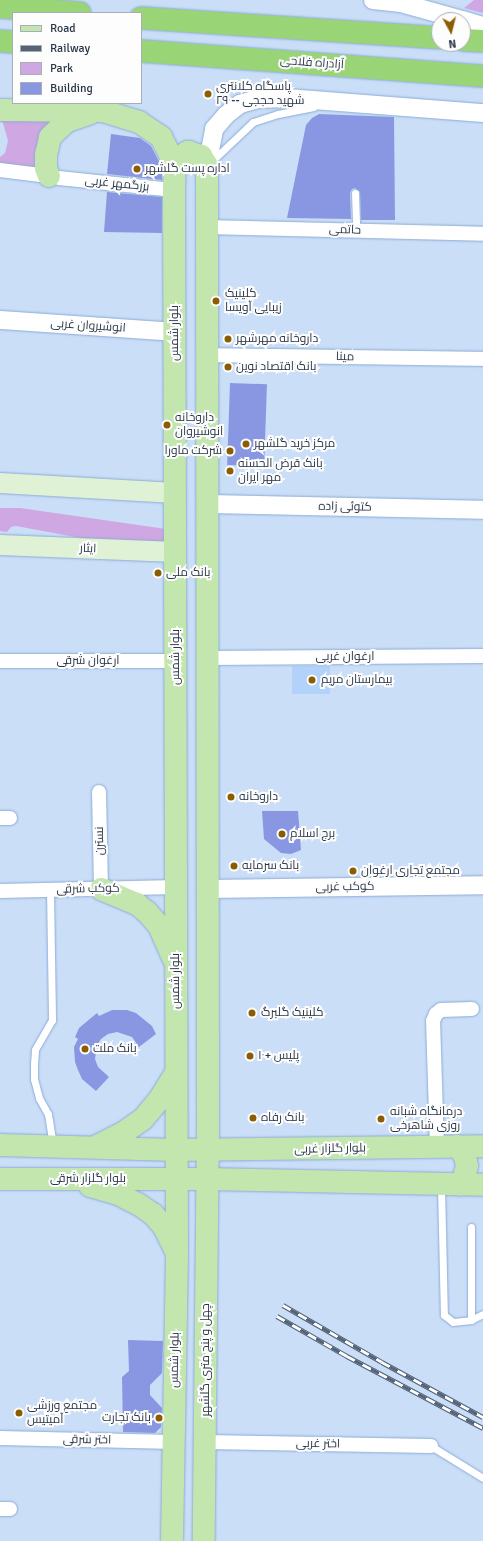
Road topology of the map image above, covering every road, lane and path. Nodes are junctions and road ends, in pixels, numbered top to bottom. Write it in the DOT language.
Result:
graph roads {
  1 [pos="373,0"];
  2 [pos="2,7"];
  3 [pos="67,12"];
  4 [pos="434,12"];
  5 [pos="142,18"];
  6 [pos="471,22"];
  7 [pos="483,26"];
  8 [pos="431,37"];
  9 [pos="471,40"];
  10 [pos="0,41"];
  11 [pos="483,41"];
  12 [pos="12,42"];
  13 [pos="142,51"];
  14 [pos="483,76"];
  15 [pos="0,110"];
  16 [pos="103,111"];
  17 [pos="483,113"];
  18 [pos="175,164"];
  19 [pos="207,166"];
  20 [pos="0,170"];
  21 [pos="54,177"];
  22 [pos="174,190"];
  23 [pos="355,194"];
  24 [pos="206,227"];
  25 [pos="356,231"];
  26 [pos="483,234"];
  27 [pos="0,308"];
  28 [pos="0,320"];
  29 [pos="165,325"];
  30 [pos="207,355"];
  31 [pos="483,359"];
  32 [pos="0,483"];
  33 [pos="175,493"];
  34 [pos="208,504"];
  35 [pos="483,510"];
  36 [pos="0,545"];
  37 [pos="176,552"];
  38 [pos="483,656"];
  39 [pos="208,658"];
  40 [pos="0,661"];
  41 [pos="176,661"];
  42 [pos="98,792"];
  43 [pos="483,884"];
  44 [pos="176,887"];
  45 [pos="101,889"];
  46 [pos="208,889"];
  47 [pos="50,890"];
  48 [pos="0,891"];
  49 [pos="176,970"];
  50 [pos="472,1009"];
  51 [pos="176,1073"];
  52 [pos="0,1145"];
  53 [pos="483,1146"];
  54 [pos="54,1147"];
  55 [pos="447,1147"];
  56 [pos="92,1148"];
  57 [pos="176,1150"];
  58 [pos="208,1150"];
  59 [pos="0,1179"];
  60 [pos="60,1179"];
  61 [pos="177,1179"];
  62 [pos="208,1179"];
  63 [pos="450,1184"];
  64 [pos="483,1185"];
  65 [pos="471,1226"];
  66 [pos="177,1254"];
  67 [pos="483,1314"];
  68 [pos="471,1320"];
  69 [pos="0,1438"];
  70 [pos="174,1442"];
  71 [pos="206,1442"];
  72 [pos="431,1446"];
  73 [pos="483,1478"];
  74 [pos="172,1541"];
  75 [pos="204,1541"];
  1 -- 4 [label="street"];
  2 -- 3 [label="highway"];
  5 -- 8 [label="highway"];
  6 -- 7 [label="street"];
  9 -- 11 [label="highway"];
  10 -- 12 [label="highway"];
  13 -- 14 [label="highway, آزادراه فلاحی"];
  15 -- 16 [label="main road"];
  16 -- 18 [label="main road"];
  16 -- 21 [label="main road"];
  17 -- 19 [label="street"];
  18 -- 19 [label="main road"];
  18 -- 22 [label="main road, بلوار شمس"];
  19 -- 24 [label="main road"];
  20 -- 21 [label="street, بزرگمهر غربی"];
  21 -- 22 [label="street, بزرگمهر غربی"];
  22 -- 29 [label="main road, بلوار شمس"];
  23 -- 25 [label="lane"];
  24 -- 25 [label="street, حاتمی"];
  24 -- 30 [label="main road"];
  25 -- 26 [label="street, حاتمی"];
  27 -- 29 [label="street, انوشیروان غربی"];
  28 -- 29 [label="street, انوشیروان غربی"];
  29 -- 33 [label="main road, بلوار شمس"];
  30 -- 31 [label="street, مینا"];
  30 -- 34 [label="main road"];
  32 -- 33 [label="main road"];
  33 -- 37 [label="main road, بلوار شمس"];
  34 -- 35 [label="street, کتوئی زاده"];
  34 -- 39 [label="main road"];
  36 -- 37 [label="main road, ایثار"];
  37 -- 41 [label="main road, بلوار شمس"];
  38 -- 39 [label="street, ارغوان غربی"];
  39 -- 46 [label="main road"];
  40 -- 41 [label="street, ارغوان شرقی"];
  41 -- 44 [label="main road, بلوار شمس"];
  42 -- 45 [label="street, نسترن"];
  43 -- 46 [label="street, کوکب غربی"];
  44 -- 45 [label="street, کوکب شرقی"];
  44 -- 49 [label="main road, بلوار شمس"];
  45 -- 47 [label="street, کوکب شرقی"];
  45 -- 49 [label="main road"];
  46 -- 58 [label="main road"];
  47 -- 48 [label="street, کوکب شرقی"];
  47 -- 54 [label="lane"];
  49 -- 51 [label="main road, بلوار شمس"];
  50 -- 55 [label="street"];
  51 -- 56 [label="main road"];
  51 -- 57 [label="main road, بلوار شمس"];
  52 -- 54 [label="main road"];
  53 -- 55 [label="main road, بلوار گلزار غربی"];
  54 -- 56 [label="main road"];
  55 -- 58 [label="main road, بلوار گلزار غربی"];
  55 -- 63 [label="main road"];
  56 -- 57 [label="main road"];
  57 -- 58 [label="main road, بلوار گلزار غربی"];
  57 -- 61 [label="main road, بلوار شمس"];
  58 -- 62 [label="main road, چهل و پنج متری گلشهر"];
  59 -- 60 [label="main road, بلوار گلزار شرقی"];
  60 -- 61 [label="main road, بلوار گلزار شرقی"];
  60 -- 66 [label="main road"];
  61 -- 62 [label="main road"];
  61 -- 66 [label="main road, بلوار شمس"];
  62 -- 63 [label="main road"];
  62 -- 71 [label="main road, چهل و پنج متری گلشهر"];
  63 -- 64 [label="main road"];
  63 -- 68 [label="lane"];
  65 -- 68 [label="lane"];
  66 -- 70 [label="main road, بلوار شمس"];
  67 -- 68 [label="lane"];
  69 -- 70 [label="street, اختر شرقی"];
  70 -- 74 [label="main road, بلوار شمس"];
  71 -- 72 [label="street, اختر غربی"];
  71 -- 75 [label="main road, چهل و پنج متری گلشهر"];
  72 -- 73 [label="lane"];
}
